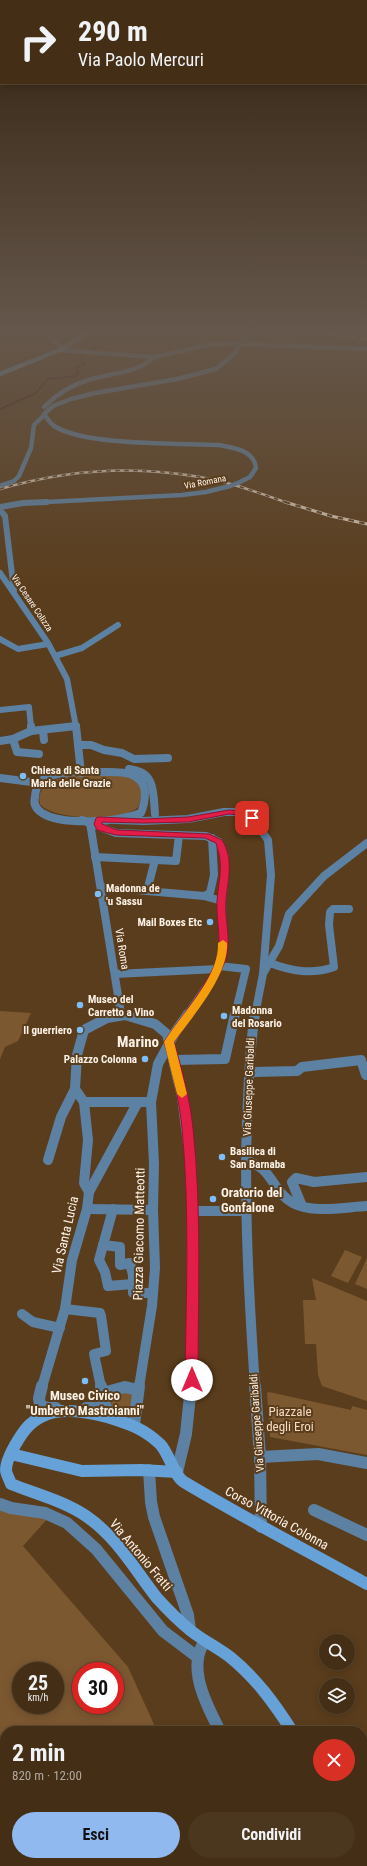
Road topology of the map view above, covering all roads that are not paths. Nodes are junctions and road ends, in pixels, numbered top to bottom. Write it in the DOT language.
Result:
graph roads {
  1 [pos="43,415"];
  2 [pos="45,415"];
  3 [pos="0,486"];
  4 [pos="43,503"];
  5 [pos="0,507"];
  6 [pos="0,510"];
  7 [pos="5,516"];
  8 [pos="0,572"];
  9 [pos="11,572"];
  10 [pos="15,594"];
  11 [pos="118,625"];
  12 [pos="0,639"];
  13 [pos="48,644"];
  14 [pos="55,656"];
  15 [pos="0,710"];
  16 [pos="76,726"];
  17 [pos="43,730"];
  18 [pos="30,731"];
  19 [pos="13,739"];
  20 [pos="44,740"];
  21 [pos="0,741"];
  22 [pos="78,745"];
  23 [pos="39,754"];
  24 [pos="168,758"];
  25 [pos="81,772"];
  26 [pos="0,778"];
  27 [pos="39,783"];
  28 [pos="155,814"];
  29 [pos="82,820"];
  30 [pos="99,820"];
  31 [pos="114,820"];
  32 [pos="90,823"];
  33 [pos="100,828"];
  34 [pos="179,835"];
  35 [pos="212,838"];
  36 [pos="367,843"];
  37 [pos="95,857"];
  38 [pos="155,860"];
  39 [pos="101,887"];
  40 [pos="147,891"];
  41 [pos="204,896"];
  42 [pos="222,901"];
  43 [pos="349,910"];
  44 [pos="270,963"];
  45 [pos="219,968"];
  46 [pos="114,974"];
  47 [pos="263,974"];
  48 [pos="120,1014"];
  49 [pos="164,1030"];
  50 [pos="176,1031"];
  51 [pos="169,1042"];
  52 [pos="175,1060"];
  53 [pos="250,1072"];
  54 [pos="366,1075"];
  55 [pos="75,1089"];
  56 [pos="84,1102"];
  57 [pos="138,1102"];
  58 [pos="151,1102"];
  59 [pos="48,1160"];
  60 [pos="246,1161"];
  61 [pos="367,1177"];
  62 [pos="89,1192"];
  63 [pos="302,1206"];
  64 [pos="367,1206"];
  65 [pos="87,1209"];
  66 [pos="113,1209"];
  67 [pos="153,1210"];
  68 [pos="192,1211"];
  69 [pos="247,1211"];
  70 [pos="104,1245"];
  71 [pos="133,1284"];
  72 [pos="153,1293"];
  73 [pos="65,1309"];
  74 [pos="22,1314"];
  75 [pos="60,1328"];
  76 [pos="138,1390"];
  77 [pos="103,1393"];
  78 [pos="105,1408"];
  79 [pos="111,1418"];
  80 [pos="134,1425"];
  81 [pos="11,1454"];
  82 [pos="263,1456"];
  83 [pos="367,1463"];
  84 [pos="149,1470"];
  85 [pos="177,1472"];
  86 [pos="0,1504"];
  87 [pos="314,1510"];
  88 [pos="262,1526"];
  89 [pos="367,1535"];
  90 [pos="367,1584"];
  91 [pos="190,1630"];
  92 [pos="205,1641"];
  93 [pos="196,1656"];
  94 [pos="217,1726"];
  95 [pos="289,1726"];
  1 -- 3 [label="street"];
  2 -- 4 [label="street, Via Romana, bridge"];
  4 -- 5 [label="street, Via Romana"];
  4 -- 7 [label="street, Via Romana"];
  6 -- 7 [label="street"];
  7 -- 9 [label="street"];
  8 -- 9 [label="street"];
  8 -- 10 [label="street, Via Cesare Colizza"];
  9 -- 10 [label="street"];
  10 -- 13 [label="street, Via Cesare Colizza"];
  11 -- 14 [label="street"];
  12 -- 13 [label="street, Via Cesare Colizza"];
  13 -- 14 [label="street, Via Cesare Colizza"];
  14 -- 16 [label="street, Via Cesare Colizza"];
  15 -- 18 [label="street"];
  16 -- 17 [label="street"];
  16 -- 22 [label="street, Via Cesare Colizza"];
  17 -- 18 [label="street"];
  17 -- 20 [label="street"];
  18 -- 19 [label="street"];
  19 -- 21 [label="street"];
  19 -- 23 [label="street"];
  22 -- 24 [label="street"];
  22 -- 25 [label="street, Via Cesare Colizza"];
  25 -- 27 [label="street"];
  25 -- 28 [label="street"];
  25 -- 31 [label="street"];
  26 -- 27 [label="street"];
  27 -- 29 [label="street"];
  29 -- 30 [label="street"];
  29 -- 32 [label="street"];
  30 -- 31 [label="street"];
  30 -- 33 [label="street"];
  31 -- 47 [label="street, Via Giuseppe Garibaldi"];
  32 -- 33 [label="street"];
  32 -- 37 [label="street, Via Roma"];
  33 -- 34 [label="street"];
  34 -- 35 [label="street"];
  34 -- 38 [label="street"];
  35 -- 41 [label="street"];
  35 -- 42 [label="street"];
  36 -- 44 [label="street"];
  37 -- 38 [label="street"];
  37 -- 39 [label="street, Via Roma"];
  38 -- 40 [label="street"];
  39 -- 40 [label="street"];
  39 -- 46 [label="street, Via Roma"];
  40 -- 41 [label="street"];
  41 -- 42 [label="street"];
  42 -- 45 [label="street"];
  43 -- 44 [label="street"];
  44 -- 47 [label="street"];
  45 -- 46 [label="street"];
  45 -- 50 [label="street"];
  45 -- 52 [label="street"];
  46 -- 48 [label="street, Via Roma"];
  47 -- 53 [label="street, Via Giuseppe Garibaldi"];
  48 -- 49 [label="street"];
  48 -- 55 [label="street"];
  49 -- 50 [label="street"];
  49 -- 51 [label="street"];
  50 -- 51 [label="street"];
  51 -- 52 [label="street"];
  51 -- 58 [label="street"];
  52 -- 68 [label="street"];
  53 -- 54 [label="street"];
  53 -- 60 [label="street, Via Giuseppe Garibaldi"];
  55 -- 56 [label="street"];
  55 -- 59 [label="street"];
  56 -- 57 [label="street"];
  56 -- 62 [label="street"];
  57 -- 58 [label="street"];
  57 -- 62 [label="street, Via Santa Lucia"];
  58 -- 67 [label="street, Piazza Giacomo Matteotti"];
  60 -- 63 [label="street"];
  60 -- 69 [label="street, Via Giuseppe Garibaldi"];
  61 -- 63 [label="street"];
  62 -- 65 [label="street, Via Santa Lucia"];
  63 -- 64 [label="street"];
  65 -- 66 [label="street"];
  65 -- 73 [label="street, Via Santa Lucia"];
  66 -- 67 [label="street"];
  66 -- 70 [label="street"];
  67 -- 72 [label="street, Piazza Giacomo Matteotti"];
  68 -- 69 [label="street"];
  68 -- 85 [label="street"];
  69 -- 82 [label="street, Via Giuseppe Garibaldi"];
  70 -- 71 [label="street"];
  70 -- 71 [label="street"];
  71 -- 72 [label="street"];
  72 -- 76 [label="street, Piazza Giacomo Matteotti"];
  73 -- 75 [label="street, Via Santa Lucia"];
  73 -- 77 [label="street"];
  74 -- 75 [label="street"];
  75 -- 78 [label="street, Via Santa Lucia"];
  76 -- 77 [label="street"];
  76 -- 80 [label="street, Piazza Giacomo Matteotti"];
  77 -- 78 [label="street"];
  78 -- 79 [label="street"];
  79 -- 80 [label="main road, Via Antonio Fratti"];
  79 -- 81 [label="main road, Via Antonio Fratti"];
  80 -- 85 [label="main road"];
  81 -- 84 [label="main road"];
  81 -- 91 [label="main road, Via Antonio Fratti"];
  82 -- 83 [label="street"];
  82 -- 88 [label="street, Via Giuseppe Garibaldi"];
  84 -- 85 [label="main road"];
  84 -- 91 [label="street"];
  85 -- 88 [label="main road, Corso Vittoria Colonna"];
  86 -- 93 [label="street"];
  87 -- 89 [label="street"];
  88 -- 90 [label="main road, Corso Vittoria Colonna"];
  91 -- 92 [label="main road, Via Antonio Fratti"];
  92 -- 93 [label="street"];
  92 -- 95 [label="main road, Via Antonio Fratti"];
  93 -- 94 [label="street"];
}
